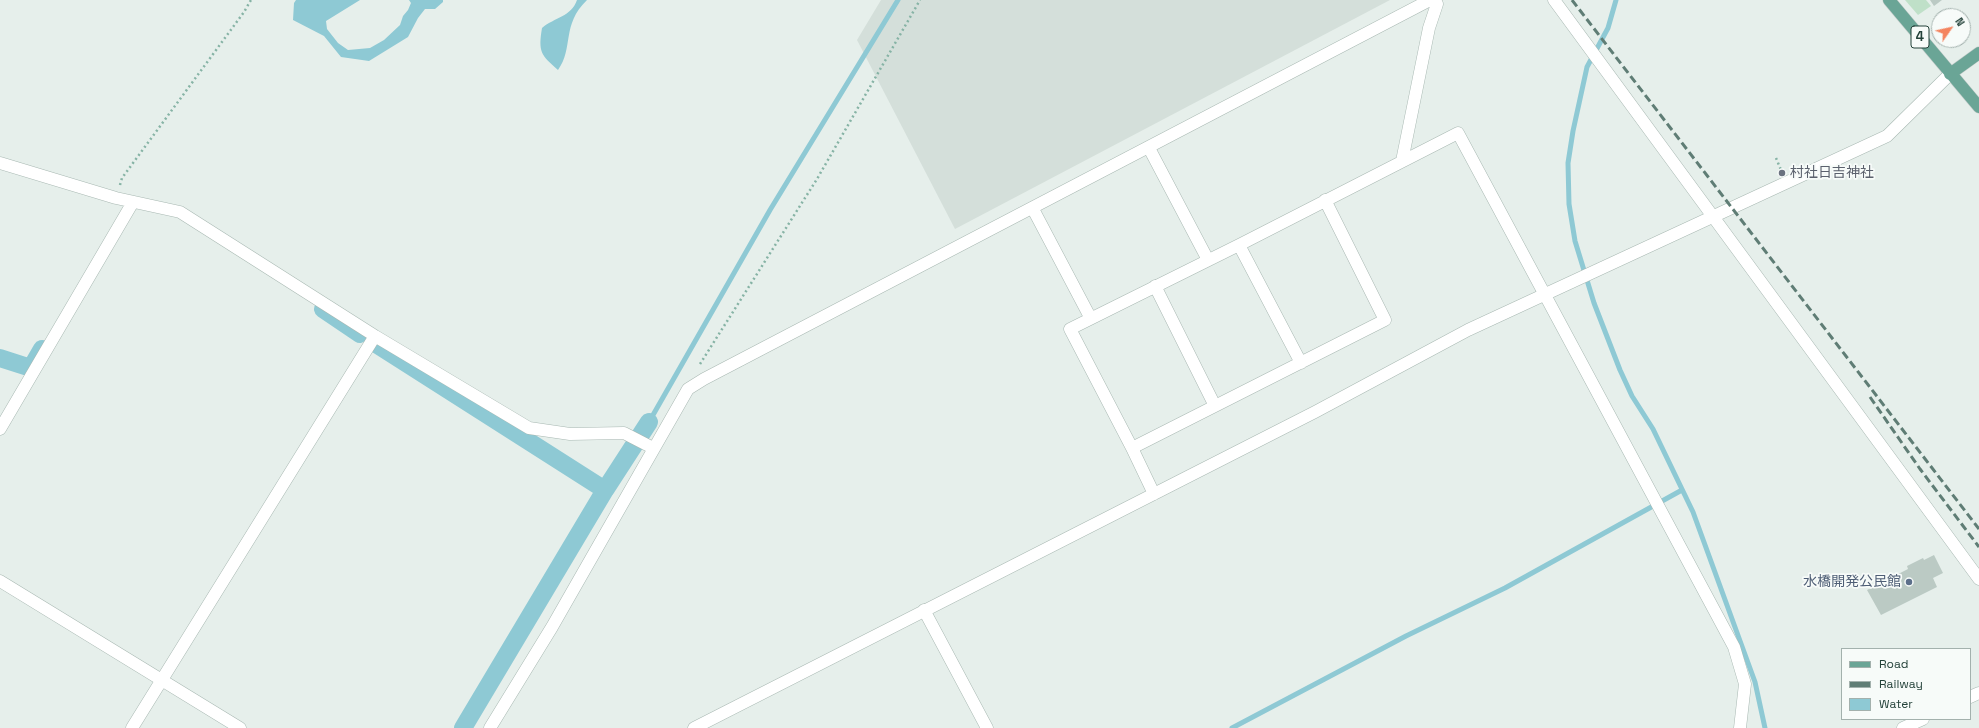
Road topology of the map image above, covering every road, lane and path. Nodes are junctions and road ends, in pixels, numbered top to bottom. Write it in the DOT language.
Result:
graph roads {
  1 [pos="251,0"];
  2 [pos="920,0"];
  3 [pos="1430,0"];
  4 [pos="1435,0"];
  5 [pos="1554,0"];
  6 [pos="1889,0"];
  7 [pos="1979,53"];
  8 [pos="1950,74"];
  9 [pos="1979,107"];
  10 [pos="1149,148"];
  11 [pos="1402,161"];
  12 [pos="0,163"];
  13 [pos="116,198"];
  14 [pos="1325,200"];
  15 [pos="133,202"];
  16 [pos="1033,209"];
  17 [pos="1714,218"];
  18 [pos="1238,245"];
  19 [pos="1208,260"];
  20 [pos="1154,286"];
  21 [pos="1546,293"];
  22 [pos="1090,317"];
  23 [pos="375,336"];
  24 [pos="1301,363"];
  25 [pos="688,389"];
  26 [pos="1215,406"];
  27 [pos="0,429"];
  28 [pos="654,448"];
  29 [pos="1132,448"];
  30 [pos="1154,494"];
  31 [pos="1979,579"];
  32 [pos="0,581"];
  33 [pos="924,610"];
  34 [pos="160,680"];
  35 [pos="1921,720"];
  36 [pos="132,728"];
  37 [pos="240,728"];
  38 [pos="490,728"];
  39 [pos="694,728"];
  40 [pos="987,728"];
  41 [pos="1740,728"];
  42 [pos="1903,728"];
  1 -- 13 [label="path"];
  2 -- 25 [label="path"];
  3 -- 10 [label="street"];
  4 -- 11 [label="street"];
  5 -- 17 [label="street"];
  6 -- 8 [label="main road, 4"];
  7 -- 8 [label="main road"];
  8 -- 9 [label="main road, 4"];
  8 -- 17 [label="street"];
  10 -- 16 [label="street"];
  10 -- 19 [label="street"];
  11 -- 14 [label="street"];
  11 -- 21 [label="street"];
  12 -- 13 [label="street"];
  13 -- 15 [label="street"];
  14 -- 18 [label="street"];
  14 -- 24 [label="street"];
  15 -- 23 [label="street"];
  15 -- 27 [label="street"];
  16 -- 22 [label="street"];
  16 -- 25 [label="street"];
  17 -- 21 [label="street"];
  17 -- 31 [label="street"];
  18 -- 19 [label="street"];
  18 -- 24 [label="street"];
  19 -- 20 [label="street"];
  20 -- 22 [label="street"];
  20 -- 26 [label="street"];
  21 -- 30 [label="street"];
  21 -- 41 [label="street"];
  22 -- 29 [label="street"];
  23 -- 28 [label="street"];
  23 -- 34 [label="street"];
  24 -- 26 [label="street"];
  25 -- 28 [label="street"];
  26 -- 29 [label="street"];
  28 -- 38 [label="street"];
  29 -- 30 [label="street"];
  30 -- 33 [label="street"];
  32 -- 34 [label="street"];
  33 -- 39 [label="street"];
  33 -- 40 [label="street"];
  34 -- 36 [label="street"];
  34 -- 37 [label="street"];
  35 -- 42 [label="street"];
}
